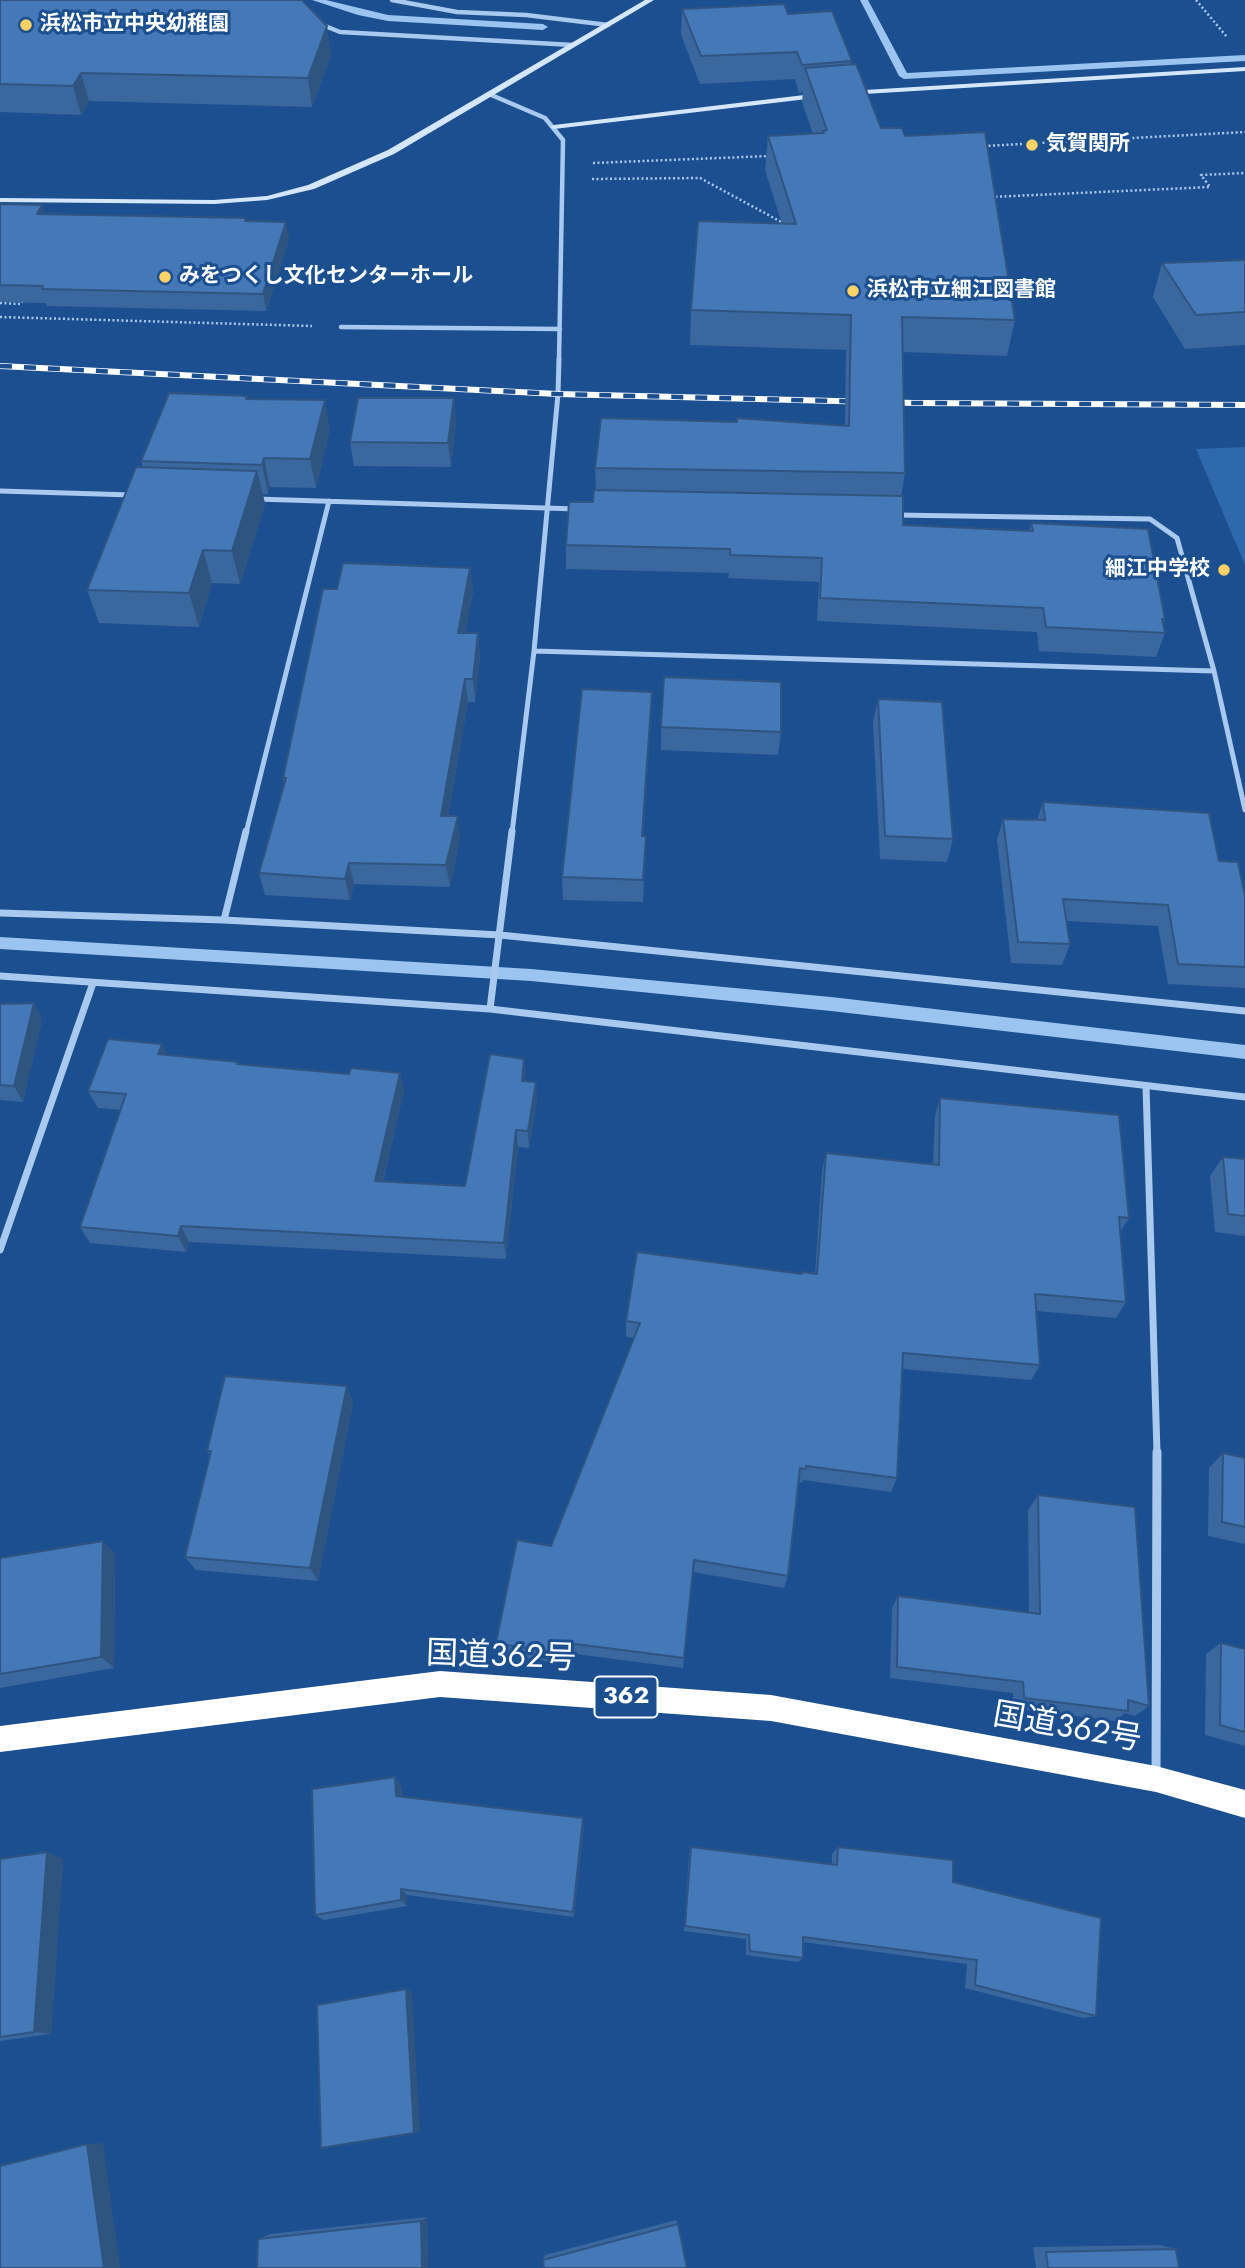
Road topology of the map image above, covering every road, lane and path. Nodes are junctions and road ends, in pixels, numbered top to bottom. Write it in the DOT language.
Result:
graph roads {
  1 [pos="392,0"];
  2 [pos="650,0"];
  3 [pos="1196,0"];
  4 [pos="309,20"];
  5 [pos="608,24"];
  6 [pos="1231,43"];
  7 [pos="573,45"];
  8 [pos="1245,69"];
  9 [pos="489,94"];
  10 [pos="554,127"];
  11 [pos="1245,132"];
  12 [pos="977,147"];
  13 [pos="774,156"];
  14 [pos="564,163"];
  15 [pos="1245,173"];
  16 [pos="563,179"];
  17 [pos="991,197"];
  18 [pos="0,200"];
  19 [pos="786,216"];
  20 [pos="774,218"];
  21 [pos="786,225"];
  22 [pos="26,293"];
  23 [pos="0,303"];
  24 [pos="0,317"];
  25 [pos="341,327"];
  26 [pos="559,328"];
  27 [pos="0,491"];
  28 [pos="133,495"];
  29 [pos="253,499"];
  30 [pos="329,501"];
  31 [pos="548,508"];
  32 [pos="590,509"];
  33 [pos="881,514"];
  34 [pos="534,651"];
  35 [pos="1214,671"];
  36 [pos="1245,810"];
  37 [pos="0,913"];
  38 [pos="224,920"];
  39 [pos="500,935"];
  40 [pos="0,976"];
  41 [pos="93,983"];
  42 [pos="490,1009"];
  43 [pos="1245,1011"];
  44 [pos="1146,1086"];
  45 [pos="1245,1097"];
  46 [pos="0,1250"];
  47 [pos="0,1739"];
  48 [pos="1156,1779"];
  49 [pos="1245,1804"];
  1 -- 5 [label="street"];
  2 -- 5 [label="street"];
  3 -- 6 [label="path"];
  4 -- 7 [label="street"];
  5 -- 7 [label="street"];
  7 -- 9 [label="street"];
  8 -- 10 [label="street"];
  9 -- 10 [label="street"];
  9 -- 18 [label="street"];
  10 -- 14 [label="street"];
  11 -- 12 [label="path"];
  13 -- 14 [label="path"];
  14 -- 16 [label="street"];
  15 -- 17 [label="path"];
  16 -- 20 [label="path"];
  16 -- 26 [label="street"];
  19 -- 20 [label="path"];
  20 -- 21 [label="path"];
  22 -- 23 [label="path"];
  24 -- 25 [label="path"];
  25 -- 26 [label="street"];
  26 -- 31 [label="street"];
  27 -- 28 [label="street"];
  29 -- 30 [label="street"];
  30 -- 31 [label="street"];
  30 -- 38 [label="street"];
  31 -- 32 [label="street"];
  31 -- 34 [label="street"];
  33 -- 35 [label="street"];
  34 -- 35 [label="street"];
  34 -- 39 [label="street"];
  35 -- 36 [label="street"];
  37 -- 38 [label="street"];
  38 -- 39 [label="street"];
  39 -- 42 [label="street"];
  39 -- 43 [label="street"];
  40 -- 41 [label="street"];
  41 -- 42 [label="street"];
  41 -- 46 [label="street"];
  42 -- 44 [label="street"];
  44 -- 45 [label="street"];
  44 -- 48 [label="street"];
  47 -- 48 [label="highway, 国道362号 / 362"];
  48 -- 49 [label="highway, 国道362号 / 362"];
}
